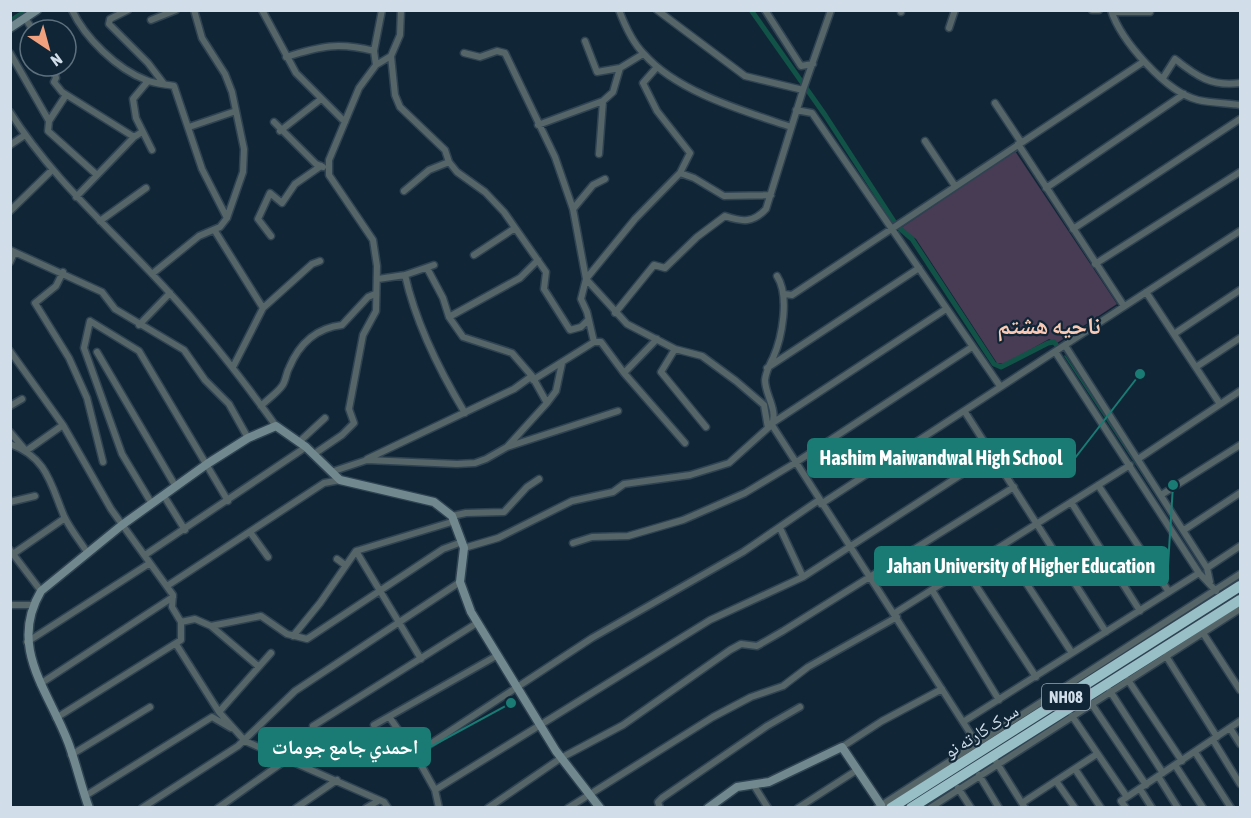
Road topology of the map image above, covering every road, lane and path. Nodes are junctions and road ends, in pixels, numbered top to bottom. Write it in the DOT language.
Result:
graph roads {
  1 [pos="37,10"];
  2 [pos="72,10"];
  3 [pos="109,10"];
  4 [pos="128,10"];
  5 [pos="176,10"];
  6 [pos="194,10"];
  7 [pos="262,10"];
  8 [pos="382,10"];
  9 [pos="401,10"];
  10 [pos="619,10"];
  11 [pos="657,10"];
  12 [pos="765,10"];
  13 [pos="831,10"];
  14 [pos="955,10"];
  15 [pos="1092,10"];
  16 [pos="1099,10"];
  17 [pos="1112,11"];
  18 [pos="1150,12"];
  19 [pos="165,13"];
  20 [pos="26,18"];
  21 [pos="112,18"];
  22 [pos="151,20"];
  23 [pos="949,28"];
  24 [pos="585,41"];
  25 [pos="374,51"];
  26 [pos="10,53"];
  27 [pos="464,53"];
  28 [pos="643,54"];
  29 [pos="391,56"];
  30 [pos="286,57"];
  31 [pos="1143,62"];
  32 [pos="813,64"];
  33 [pos="376,65"];
  34 [pos="657,67"];
  35 [pos="620,68"];
  36 [pos="56,78"];
  37 [pos="1163,78"];
  38 [pos="148,81"];
  39 [pos="1240,83"];
  40 [pos="164,84"];
  41 [pos="802,90"];
  42 [pos="1184,94"];
  43 [pos="66,95"];
  44 [pos="321,99"];
  45 [pos="603,101"];
  46 [pos="995,103"];
  47 [pos="1240,105"];
  48 [pos="796,110"];
  49 [pos="236,111"];
  50 [pos="10,112"];
  51 [pos="1240,119"];
  52 [pos="49,121"];
  53 [pos="274,122"];
  54 [pos="345,122"];
  55 [pos="538,125"];
  56 [pos="189,127"];
  57 [pos="791,127"];
  58 [pos="280,130"];
  59 [pos="142,132"];
  60 [pos="25,135"];
  61 [pos="134,137"];
  62 [pos="925,141"];
  63 [pos="1020,143"];
  64 [pos="10,145"];
  65 [pos="152,150"];
  66 [pos="599,154"];
  67 [pos="449,162"];
  68 [pos="321,166"];
  69 [pos="329,170"];
  70 [pos="51,171"];
  71 [pos="1240,172"];
  72 [pos="680,173"];
  73 [pos="97,175"];
  74 [pos="606,178"];
  75 [pos="955,186"];
  76 [pos="146,188"];
  77 [pos="1046,188"];
  78 [pos="404,191"];
  79 [pos="771,195"];
  80 [pos="76,197"];
  81 [pos="573,209"];
  82 [pos="10,211"];
  83 [pos="227,218"];
  84 [pos="100,221"];
  85 [pos="895,225"];
  86 [pos="515,228"];
  87 [pos="1073,229"];
  88 [pos="215,231"];
  89 [pos="1240,231"];
  90 [pos="271,236"];
  91 [pos="12,252"];
  92 [pos="474,255"];
  93 [pos="538,260"];
  94 [pos="320,261"];
  95 [pos="10,262"];
  96 [pos="1095,264"];
  97 [pos="434,265"];
  98 [pos="427,268"];
  99 [pos="919,268"];
  100 [pos="63,272"];
  101 [pos="152,274"];
  102 [pos="405,275"];
  103 [pos="777,276"];
  104 [pos="378,279"];
  105 [pos="586,279"];
  106 [pos="1240,290"];
  107 [pos="1146,292"];
  108 [pos="170,293"];
  109 [pos="375,294"];
  110 [pos="784,294"];
  111 [pos="1124,306"];
  112 [pos="263,308"];
  113 [pos="946,309"];
  114 [pos="615,313"];
  115 [pos="449,317"];
  116 [pos="588,320"];
  117 [pos="139,325"];
  118 [pos="1173,334"];
  119 [pos="1240,338"];
  120 [pos="657,339"];
  121 [pos="594,342"];
  122 [pos="972,347"];
  123 [pos="1066,347"];
  124 [pos="675,349"];
  125 [pos="10,351"];
  126 [pos="97,352"];
  127 [pos="1056,353"];
  128 [pos="562,363"];
  129 [pos="233,367"];
  130 [pos="1196,367"];
  131 [pos="767,368"];
  132 [pos="624,374"];
  133 [pos="532,378"];
  134 [pos="1000,386"];
  135 [pos="1240,391"];
  136 [pos="22,399"];
  137 [pos="548,403"];
  138 [pos="1220,404"];
  139 [pos="10,406"];
  140 [pos="261,406"];
  141 [pos="618,411"];
  142 [pos="965,412"];
  143 [pos="465,413"];
  144 [pos="325,418"];
  145 [pos="63,425"];
  146 [pos="771,425"];
  147 [pos="276,426"];
  148 [pos="706,427"];
  149 [pos="10,432"];
  150 [pos="248,438"];
  151 [pos="685,443"];
  152 [pos="13,445"];
  153 [pos="302,445"];
  154 [pos="1240,445"];
  155 [pos="507,447"];
  156 [pos="26,451"];
  157 [pos="10,453"];
  158 [pos="314,454"];
  159 [pos="993,454"];
  160 [pos="1138,459"];
  161 [pos="367,460"];
  162 [pos="103,462"];
  163 [pos="795,463"];
  164 [pos="207,464"];
  165 [pos="1130,465"];
  166 [pos="331,472"];
  167 [pos="539,479"];
  168 [pos="340,480"];
  169 [pos="1098,485"];
  170 [pos="176,487"];
  171 [pos="1014,487"];
  172 [pos="1240,493"];
  173 [pos="1161,495"];
  174 [pos="35,496"];
  175 [pos="164,496"];
  176 [pos="228,501"];
  177 [pos="10,502"];
  178 [pos="820,502"];
  179 [pos="1071,502"];
  180 [pos="152,504"];
  181 [pos="65,518"];
  182 [pos="454,519"];
  183 [pos="1037,524"];
  184 [pos="122,525"];
  185 [pos="780,528"];
  186 [pos="185,530"];
  187 [pos="1184,530"];
  188 [pos="250,532"];
  189 [pos="573,543"];
  190 [pos="463,545"];
  191 [pos="849,546"];
  192 [pos="1002,546"];
  193 [pos="1240,546"];
  194 [pos="356,551"];
  195 [pos="12,552"];
  196 [pos="87,552"];
  197 [pos="145,555"];
  198 [pos="268,557"];
  199 [pos="337,559"];
  200 [pos="150,563"];
  201 [pos="345,565"];
  202 [pos="1208,568"];
  203 [pos="965,570"];
  204 [pos="1199,573"];
  205 [pos="1240,574"];
  206 [pos="803,577"];
  207 [pos="871,579"];
  208 [pos="460,582"];
  209 [pos="1210,582"];
  210 [pos="167,586"];
  211 [pos="1240,586"];
  212 [pos="377,590"];
  213 [pos="932,590"];
  214 [pos="41,591"];
  215 [pos="1169,592"];
  216 [pos="173,597"];
  217 [pos="1221,599"];
  218 [pos="1240,600"];
  219 [pos="12,604"];
  220 [pos="33,604"];
  221 [pos="1240,609"];
  222 [pos="1140,611"];
  223 [pos="896,615"];
  224 [pos="181,622"];
  225 [pos="477,622"];
  226 [pos="399,624"];
  227 [pos="211,626"];
  228 [pos="1106,632"];
  229 [pos="1203,633"];
  230 [pos="293,636"];
  231 [pos="27,642"];
  232 [pos="176,644"];
  233 [pos="271,653"];
  234 [pos="1072,653"];
  235 [pos="498,655"];
  236 [pos="1166,656"];
  237 [pos="421,659"];
  238 [pos="258,666"];
  239 [pos="1036,676"];
  240 [pos="1128,680"];
  241 [pos="40,684"];
  242 [pos="518,686"];
  243 [pos="942,689"];
  244 [pos="1240,690"];
  245 [pos="1110,691"];
  246 [pos="999,700"];
  247 [pos="1091,703"];
  248 [pos="150,707"];
  249 [pos="800,707"];
  250 [pos="219,712"];
  251 [pos="1072,716"];
  252 [pos="55,718"];
  253 [pos="390,718"];
  254 [pos="963,722"];
  255 [pos="1240,722"];
  256 [pos="541,724"];
  257 [pos="374,725"];
  258 [pos="312,726"];
  259 [pos="232,728"];
  260 [pos="1230,728"];
  261 [pos="1215,739"];
  262 [pos="245,741"];
  263 [pos="1240,744"];
  264 [pos="979,746"];
  265 [pos="842,747"];
  266 [pos="1196,752"];
  267 [pos="415,754"];
  268 [pos="1097,754"];
  269 [pos="71,755"];
  270 [pos="561,758"];
  271 [pos="994,759"];
  272 [pos="286,760"];
  273 [pos="1179,763"];
  274 [pos="1075,769"];
  275 [pos="857,770"];
  276 [pos="979,775"];
  277 [pos="1161,775"];
  278 [pos="337,780"];
  279 [pos="1056,781"];
  280 [pos="753,784"];
  281 [pos="1240,784"];
  282 [pos="1143,787"];
  283 [pos="958,788"];
  284 [pos="435,790"];
  285 [pos="588,795"];
  286 [pos="85,796"];
  287 [pos="1127,797"];
  288 [pos="377,800"];
  289 [pos="940,800"];
  290 [pos="1023,805"];
  291 [pos="89,807"];
  292 [pos="142,807"];
  293 [pos="218,807"];
  294 [pos="296,807"];
  295 [pos="366,807"];
  296 [pos="383,807"];
  297 [pos="388,807"];
  298 [pos="439,807"];
  299 [pos="488,807"];
  300 [pos="568,807"];
  301 [pos="600,807"];
  302 [pos="660,807"];
  303 [pos="711,807"];
  304 [pos="768,807"];
  305 [pos="798,807"];
  306 [pos="883,807"];
  307 [pos="911,807"];
  308 [pos="930,807"];
  309 [pos="945,807"];
  310 [pos="971,807"];
  311 [pos="999,807"];
  312 [pos="1075,807"];
  313 [pos="1101,807"];
  314 [pos="1126,807"];
  315 [pos="1152,807"];
  316 [pos="1178,807"];
  317 [pos="1203,807"];
  318 [pos="1230,807"];
  1 -- 20 [label="street"];
  2 -- 38 [label="street"];
  3 -- 21 [label="street"];
  4 -- 21 [label="street"];
  5 -- 19 [label="street"];
  6 -- 49 [label="street"];
  7 -- 30 [label="street"];
  8 -- 25 [label="street"];
  9 -- 29 [label="street"];
  10 -- 28 [label="street"];
  11 -- 41 [label="street"];
  12 -- 32 [label="street"];
  13 -- 32 [label="street"];
  14 -- 23 [label="street"];
  15 -- 16 [label="street"];
  17 -- 18 [label="street"];
  17 -- 31 [label="street"];
  19 -- 22 [label="street"];
  21 -- 40 [label="street"];
  24 -- 35 [label="street"];
  25 -- 30 [label="street"];
  25 -- 33 [label="street"];
  26 -- 52 [label="street"];
  27 -- 55 [label="street"];
  28 -- 34 [label="street"];
  28 -- 35 [label="street"];
  29 -- 33 [label="street"];
  29 -- 67 [label="street"];
  30 -- 44 [label="street"];
  31 -- 37 [label="street"];
  31 -- 63 [label="street"];
  32 -- 41 [label="street"];
  33 -- 54 [label="street"];
  34 -- 57 [label="street"];
  34 -- 72 [label="street"];
  35 -- 45 [label="street"];
  36 -- 43 [label="street"];
  37 -- 39 [label="street"];
  37 -- 42 [label="street"];
  38 -- 40 [label="street"];
  38 -- 59 [label="street"];
  40 -- 56 [label="street"];
  41 -- 48 [label="street"];
  42 -- 47 [label="street"];
  42 -- 77 [label="street"];
  43 -- 52 [label="street"];
  43 -- 61 [label="street"];
  44 -- 54 [label="street"];
  44 -- 58 [label="street"];
  45 -- 55 [label="street"];
  45 -- 66 [label="street"];
  46 -- 63 [label="street"];
  48 -- 57 [label="street"];
  48 -- 85 [label="street"];
  49 -- 56 [label="street"];
  49 -- 83 [label="street"];
  50 -- 60 [label="street"];
  51 -- 87 [label="street"];
  52 -- 73 [label="street"];
  53 -- 58 [label="street"];
  54 -- 69 [label="street"];
  55 -- 81 [label="street"];
  56 -- 83 [label="street"];
  57 -- 79 [label="street"];
  58 -- 68 [label="street"];
  59 -- 61 [label="street"];
  59 -- 65 [label="street"];
  60 -- 64 [label="street"];
  60 -- 70 [label="street"];
  61 -- 73 [label="street"];
  62 -- 75 [label="street"];
  63 -- 75 [label="street"];
  63 -- 77 [label="street"];
  67 -- 78 [label="street"];
  67 -- 86 [label="street"];
  68 -- 69 [label="street"];
  68 -- 90 [label="street"];
  69 -- 104 [label="street"];
  70 -- 80 [label="street"];
  70 -- 82 [label="street"];
  71 -- 96 [label="street"];
  72 -- 79 [label="street"];
  72 -- 105 [label="street"];
  73 -- 80 [label="street"];
  74 -- 81 [label="street"];
  75 -- 85 [label="street"];
  76 -- 84 [label="street"];
  77 -- 87 [label="street"];
  79 -- 114 [label="street"];
  80 -- 84 [label="street"];
  81 -- 105 [label="street"];
  83 -- 88 [label="street"];
  84 -- 101 [label="street"];
  85 -- 99 [label="street"];
  85 -- 110 [label="street"];
  86 -- 92 [label="street"];
  86 -- 93 [label="street"];
  87 -- 96 [label="street"];
  88 -- 101 [label="street"];
  88 -- 112 [label="street"];
  89 -- 107 [label="street"];
  91 -- 95 [label="street"];
  91 -- 100 [label="street"];
  93 -- 115 [label="street"];
  93 -- 116 [label="street"];
  94 -- 112 [label="street"];
  96 -- 111 [label="street"];
  97 -- 98 [label="street"];
  98 -- 102 [label="street"];
  98 -- 115 [label="street"];
  99 -- 113 [label="street"];
  99 -- 131 [label="street"];
  100 -- 117 [label="street"];
  100 -- 162 [label="street"];
  101 -- 108 [label="street"];
  102 -- 104 [label="street"];
  102 -- 143 [label="street"];
  103 -- 110 [label="street"];
  104 -- 109 [label="street"];
  105 -- 114 [label="street"];
  105 -- 116 [label="street"];
  106 -- 118 [label="street"];
  107 -- 111 [label="street"];
  107 -- 118 [label="street"];
  108 -- 117 [label="street"];
  108 -- 129 [label="street"];
  109 -- 140 [label="street"];
  109 -- 158 [label="street"];
  110 -- 131 [label="street"];
  111 -- 123 [label="street"];
  112 -- 129 [label="street"];
  113 -- 122 [label="street"];
  113 -- 146 [label="street"];
  114 -- 120 [label="street"];
  115 -- 133 [label="street"];
  116 -- 121 [label="street"];
  117 -- 150 [label="street"];
  118 -- 130 [label="street"];
  119 -- 130 [label="street"];
  120 -- 124 [label="street"];
  120 -- 132 [label="street"];
  121 -- 128 [label="street"];
  121 -- 132 [label="street"];
  122 -- 134 [label="street"];
  122 -- 163 [label="street"];
  123 -- 127 [label="street"];
  123 -- 160 [label="street"];
  124 -- 146 [label="street"];
  124 -- 148 [label="street"];
  125 -- 145 [label="street"];
  126 -- 170 [label="street"];
  127 -- 134 [label="street"];
  127 -- 165 [label="street"];
  128 -- 133 [label="street"];
  128 -- 137 [label="street"];
  129 -- 140 [label="street"];
  130 -- 138 [label="street"];
  131 -- 146 [label="street"];
  132 -- 151 [label="street"];
  133 -- 137 [label="street"];
  133 -- 143 [label="street"];
  134 -- 142 [label="street"];
  135 -- 138 [label="street"];
  136 -- 139 [label="street"];
  137 -- 155 [label="street"];
  138 -- 160 [label="street"];
  140 -- 147 [label="street"];
  141 -- 155 [label="street"];
  142 -- 159 [label="street"];
  142 -- 178 [label="street"];
  143 -- 161 [label="street"];
  144 -- 153 [label="street"];
  145 -- 156 [label="street"];
  145 -- 184 [label="street"];
  146 -- 163 [label="street"];
  146 -- 190 [label="street"];
  147 -- 150 [label="street"];
  147 -- 153 [label="street"];
  149 -- 156 [label="street"];
  150 -- 164 [label="street"];
  152 -- 156 [label="street"];
  152 -- 157 [label="street"];
  153 -- 158 [label="street"];
  153 -- 176 [label="street"];
  154 -- 173 [label="street"];
  155 -- 161 [label="street"];
  156 -- 181 [label="street"];
  158 -- 166 [label="street"];
  159 -- 171 [label="street"];
  159 -- 191 [label="street"];
  160 -- 173 [label="street"];
  161 -- 166 [label="street"];
  163 -- 178 [label="street"];
  163 -- 189 [label="street"];
  164 -- 170 [label="street"];
  164 -- 176 [label="street"];
  164 -- 180 [label="street"];
  165 -- 169 [label="street"];
  165 -- 204 [label="street"];
  166 -- 168 [label="street"];
  167 -- 182 [label="street"];
  168 -- 182 [label="street"];
  168 -- 188 [label="street"];
  169 -- 179 [label="street"];
  169 -- 215 [label="street"];
  170 -- 175 [label="street"];
  171 -- 183 [label="street"];
  171 -- 207 [label="street"];
  172 -- 187 [label="street"];
  173 -- 187 [label="street"];
  174 -- 177 [label="street"];
  175 -- 180 [label="street"];
  175 -- 186 [label="street"];
  176 -- 186 [label="street"];
  178 -- 185 [label="street"];
  178 -- 191 [label="street"];
  179 -- 183 [label="street"];
  179 -- 222 [label="street"];
  180 -- 184 [label="street"];
  181 -- 195 [label="street"];
  181 -- 196 [label="street"];
  182 -- 190 [label="street"];
  182 -- 194 [label="street"];
  183 -- 192 [label="street"];
  183 -- 228 [label="street"];
  184 -- 196 [label="street"];
  184 -- 197 [label="street"];
  185 -- 206 [label="street"];
  185 -- 242 [label="street"];
  186 -- 197 [label="street"];
  187 -- 202 [label="street"];
  188 -- 198 [label="street"];
  188 -- 210 [label="street"];
  190 -- 208 [label="street"];
  190 -- 212 [label="street"];
  191 -- 206 [label="street"];
  191 -- 207 [label="street"];
  192 -- 203 [label="street"];
  192 -- 234 [label="street"];
  193 -- 202 [label="street"];
  194 -- 201 [label="street"];
  194 -- 212 [label="street"];
  195 -- 214 [label="street"];
  196 -- 214 [label="street"];
  197 -- 200 [label="street"];
  199 -- 201 [label="street"];
  200 -- 210 [label="street"];
  200 -- 231 [label="street"];
  201 -- 230 [label="street"];
  202 -- 209 [label="street"];
  203 -- 213 [label="street"];
  203 -- 239 [label="street"];
  204 -- 209 [label="street"];
  204 -- 215 [label="street"];
  205 -- 217 [label="street"];
  206 -- 256 [label="street"];
  207 -- 223 [label="street"];
  207 -- 270 [label="street"];
  208 -- 225 [label="street"];
  208 -- 226 [label="street"];
  209 -- 217 [label="street"];
  210 -- 216 [label="street"];
  211 -- 217 [label="highway, سرک کارته نو / NH08"];
  212 -- 226 [label="street"];
  212 -- 230 [label="street"];
  213 -- 223 [label="street"];
  213 -- 246 [label="street"];
  214 -- 220 [label="street"];
  215 -- 222 [label="street"];
  216 -- 224 [label="street"];
  216 -- 241 [label="street"];
  217 -- 218 [label="highway, سرک کارته نو / NH08"];
  217 -- 264 [label="highway, سرک کارته نو / NH08"];
  217 -- 271 [label="highway, سرک کارته نو / NH08"];
  219 -- 220 [label="street"];
  220 -- 231 [label="street"];
  221 -- 229 [label="street"];
  222 -- 228 [label="street"];
  223 -- 243 [label="street"];
  223 -- 285 [label="street"];
  224 -- 227 [label="street"];
  224 -- 232 [label="street"];
  225 -- 235 [label="street"];
  225 -- 237 [label="street"];
  226 -- 237 [label="street"];
  226 -- 262 [label="street"];
  227 -- 230 [label="street"];
  227 -- 238 [label="street"];
  228 -- 234 [label="street"];
  229 -- 236 [label="street"];
  229 -- 244 [label="street"];
  231 -- 241 [label="street"];
  232 -- 250 [label="street"];
  232 -- 252 [label="street"];
  233 -- 238 [label="street"];
  234 -- 239 [label="street"];
  235 -- 242 [label="street"];
  235 -- 253 [label="street"];
  236 -- 240 [label="street"];
  236 -- 261 [label="street"];
  237 -- 258 [label="street"];
  238 -- 250 [label="street"];
  239 -- 246 [label="street"];
  240 -- 245 [label="street"];
  240 -- 273 [label="street"];
  241 -- 252 [label="street"];
  242 -- 256 [label="street"];
  242 -- 267 [label="street"];
  243 -- 254 [label="street"];
  243 -- 265 [label="street"];
  245 -- 247 [label="street"];
  245 -- 277 [label="street"];
  246 -- 254 [label="street"];
  247 -- 251 [label="street"];
  247 -- 282 [label="street"];
  248 -- 269 [label="street"];
  249 -- 302 [label="street"];
  250 -- 259 [label="street"];
  251 -- 268 [label="street"];
  251 -- 271 [label="street"];
  252 -- 269 [label="street"];
  253 -- 257 [label="street"];
  253 -- 267 [label="street"];
  254 -- 264 [label="street"];
  255 -- 260 [label="street"];
  256 -- 270 [label="street"];
  256 -- 284 [label="street"];
  259 -- 262 [label="street"];
  259 -- 286 [label="street"];
  260 -- 261 [label="street"];
  260 -- 263 [label="street"];
  261 -- 266 [label="street"];
  261 -- 281 [label="street"];
  262 -- 272 [label="street"];
  262 -- 292 [label="street"];
  264 -- 306 [label="highway, سرک کارته نو / NH08"];
  265 -- 275 [label="street"];
  265 -- 280 [label="street"];
  266 -- 273 [label="street"];
  266 -- 318 [label="street"];
  267 -- 284 [label="street"];
  268 -- 274 [label="street"];
  268 -- 287 [label="street"];
  269 -- 286 [label="street"];
  270 -- 285 [label="street"];
  270 -- 299 [label="street"];
  271 -- 276 [label="street"];
  271 -- 290 [label="street"];
  271 -- 307 [label="highway, سرک کارته نو / NH08"];
  272 -- 278 [label="street"];
  272 -- 293 [label="street"];
  273 -- 277 [label="street"];
  273 -- 317 [label="street"];
  274 -- 279 [label="street"];
  274 -- 313 [label="street"];
  275 -- 305 [label="street"];
  275 -- 306 [label="street"];
  276 -- 283 [label="street"];
  276 -- 311 [label="street"];
  277 -- 282 [label="street"];
  277 -- 316 [label="street"];
  278 -- 288 [label="street"];
  278 -- 294 [label="street"];
  279 -- 290 [label="street"];
  279 -- 312 [label="street"];
  280 -- 303 [label="street"];
  280 -- 304 [label="street"];
  282 -- 287 [label="street"];
  282 -- 315 [label="street"];
  283 -- 289 [label="street"];
  283 -- 310 [label="street"];
  284 -- 298 [label="street"];
  285 -- 300 [label="street"];
  285 -- 301 [label="street"];
  286 -- 291 [label="street"];
  287 -- 314 [label="street"];
  288 -- 295 [label="street"];
  288 -- 296 [label="street"];
  288 -- 297 [label="street"];
  289 -- 308 [label="street"];
  289 -- 309 [label="street"];
}
